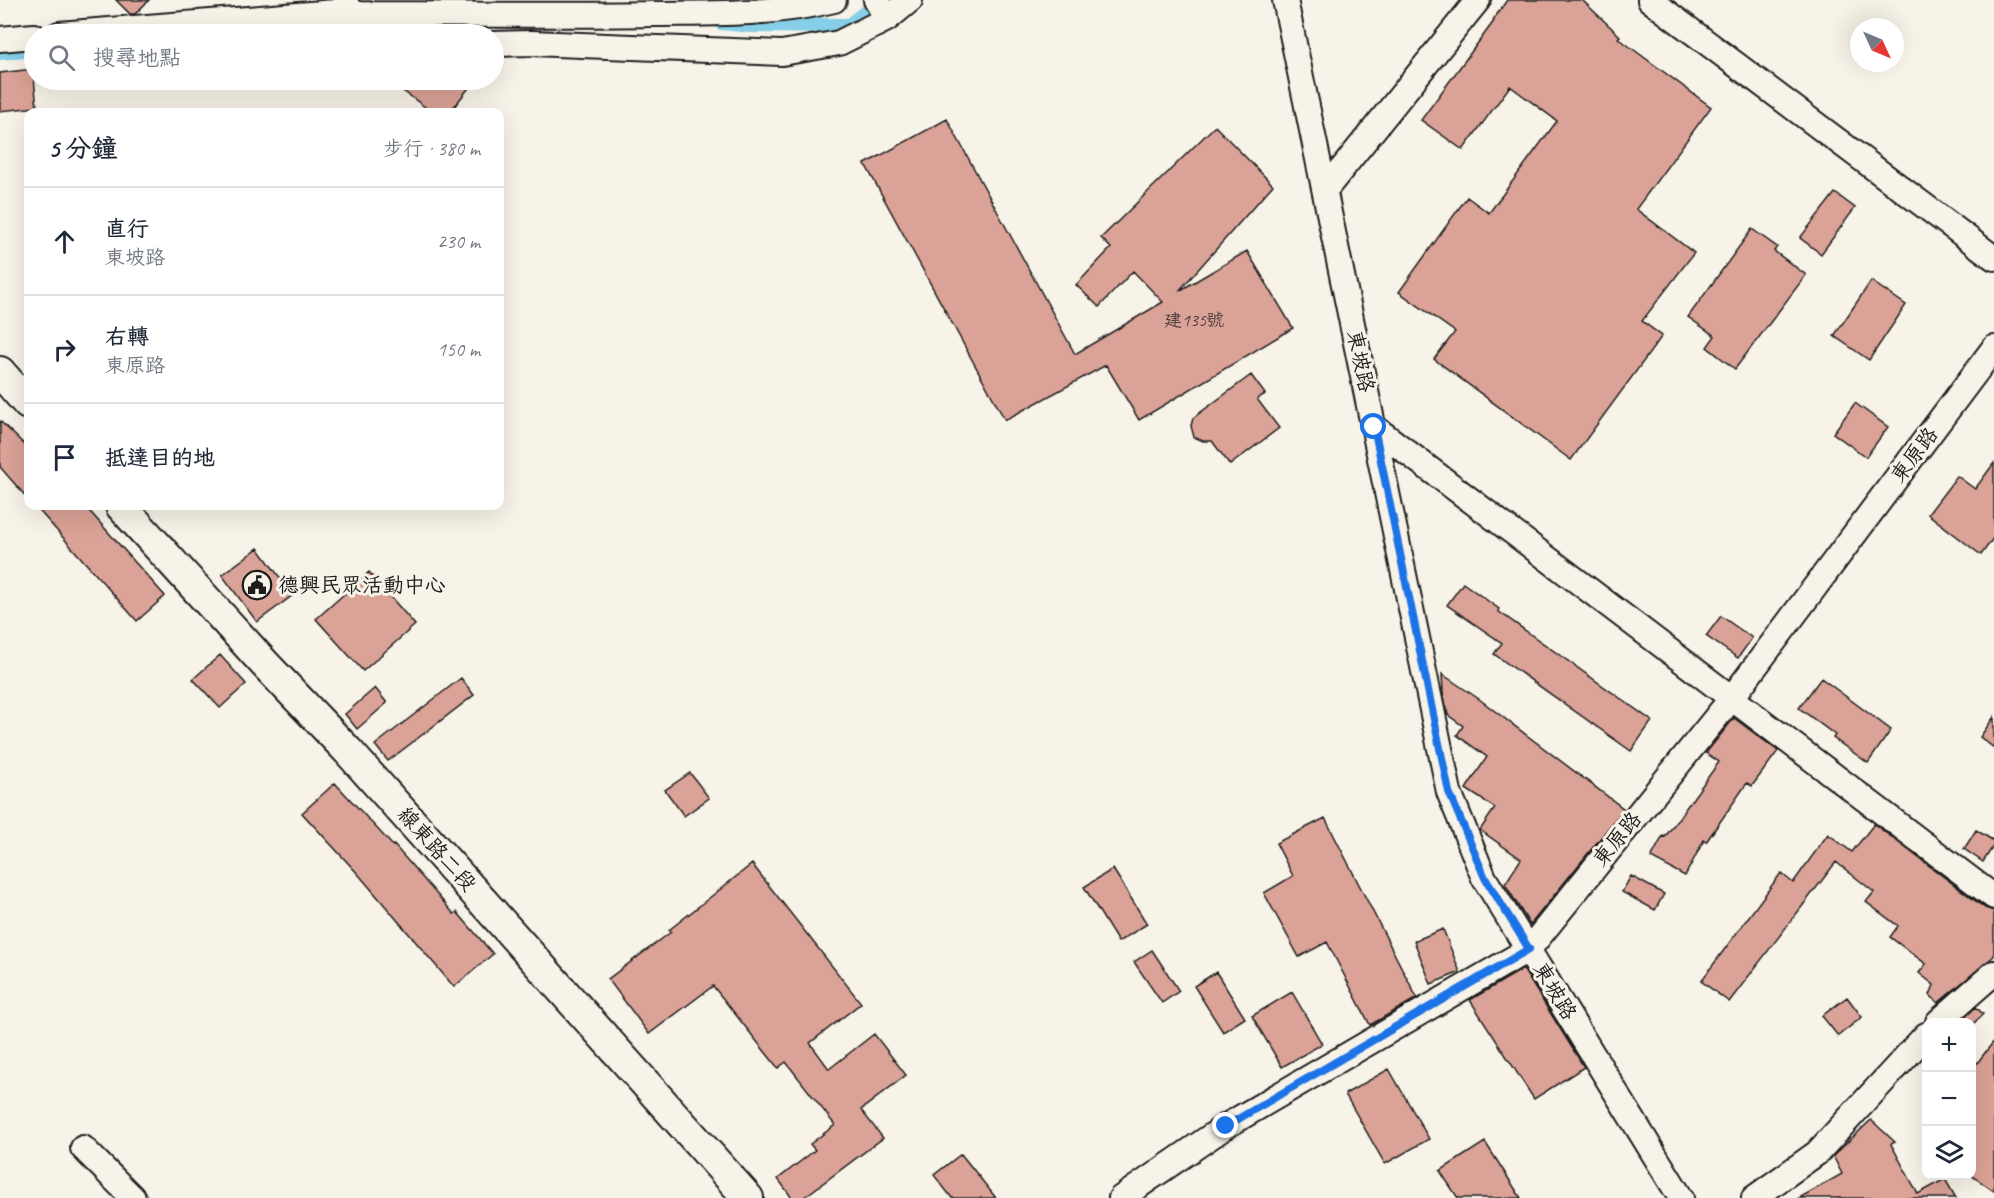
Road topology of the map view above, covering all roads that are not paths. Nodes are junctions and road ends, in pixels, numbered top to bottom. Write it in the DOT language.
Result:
graph roads {
  1 [pos="834,0"];
  2 [pos="909,0"];
  3 [pos="1285,0"];
  4 [pos="1479,0"];
  5 [pos="1650,0"];
  6 [pos="881,10"];
  7 [pos="362,16"];
  8 [pos="184,24"];
  9 [pos="24,37"];
  10 [pos="0,39"];
  11 [pos="504,44"];
  12 [pos="1325,190"];
  13 [pos="1994,258"];
  14 [pos="1994,348"];
  15 [pos="0,372"];
  16 [pos="24,399"];
  17 [pos="1374,427"];
  18 [pos="125,510"];
  19 [pos="1731,699"];
  20 [pos="1994,897"];
  21 [pos="1529,949"];
  22 [pos="1994,973"];
  23 [pos="1944,1018"];
  24 [pos="1922,1039"];
  25 [pos="83,1148"];
  26 [pos="133,1198"];
  27 [pos="748,1198"];
  28 [pos="1121,1198"];
  29 [pos="1681,1198"];
  30 [pos="1754,1198"];
  1 -- 7 [label="street"];
  2 -- 6 [label="street"];
  3 -- 12 [label="street, 東坡路"];
  4 -- 12 [label="street"];
  5 -- 13 [label="street"];
  6 -- 11 [label="street"];
  7 -- 8 [label="street"];
  9 -- 10 [label="street"];
  12 -- 17 [label="street, 東坡路"];
  14 -- 19 [label="street, 東原路"];
  15 -- 16 [label="main road"];
  17 -- 19 [label="street"];
  17 -- 21 [label="street, 東坡路"];
  18 -- 27 [label="main road, 線東路二段"];
  19 -- 20 [label="street"];
  19 -- 21 [label="street, 東原路"];
  21 -- 28 [label="street, 東原路"];
  21 -- 29 [label="street, 東坡路"];
  22 -- 23 [label="street"];
  24 -- 30 [label="street"];
  25 -- 26 [label="street"];
}
